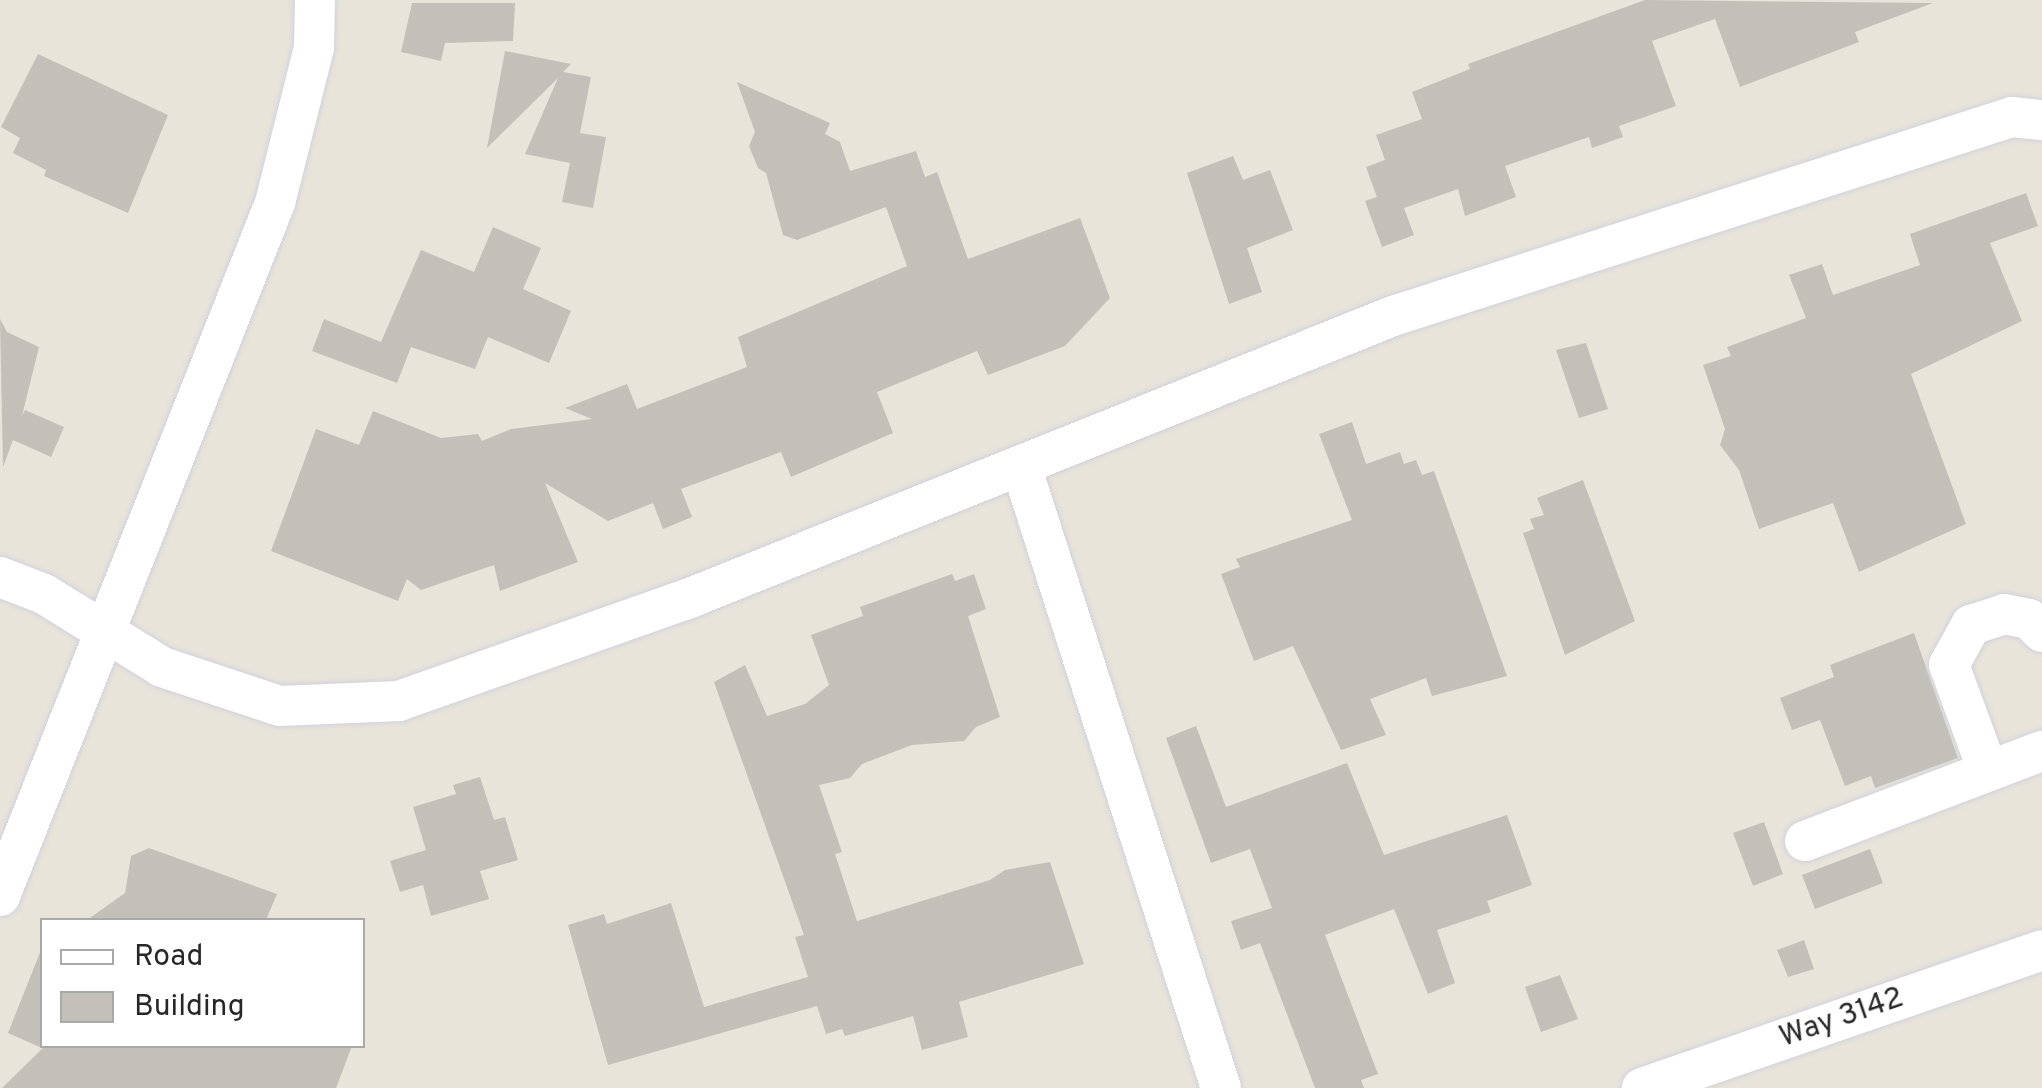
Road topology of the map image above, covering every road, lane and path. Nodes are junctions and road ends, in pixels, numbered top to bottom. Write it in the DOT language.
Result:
graph roads {
  1 [pos="315,0"];
  2 [pos="2042,120"];
  3 [pos="1022,469"];
  4 [pos="0,577"];
  5 [pos="2042,632"];
  6 [pos="107,634"];
  7 [pos="2042,751"];
  8 [pos="1988,771"];
  9 [pos="1805,841"];
  10 [pos="0,896"];
  11 [pos="2042,950"];
  12 [pos="1221,1088"];
  13 [pos="1642,1088"];
  1 -- 6 [label="street"];
  2 -- 3 [label="street"];
  3 -- 6 [label="street"];
  3 -- 12 [label="street"];
  4 -- 6 [label="street"];
  5 -- 8 [label="street"];
  6 -- 10 [label="street"];
  7 -- 8 [label="street"];
  8 -- 9 [label="street"];
  11 -- 13 [label="street, Way 3142"];
}
